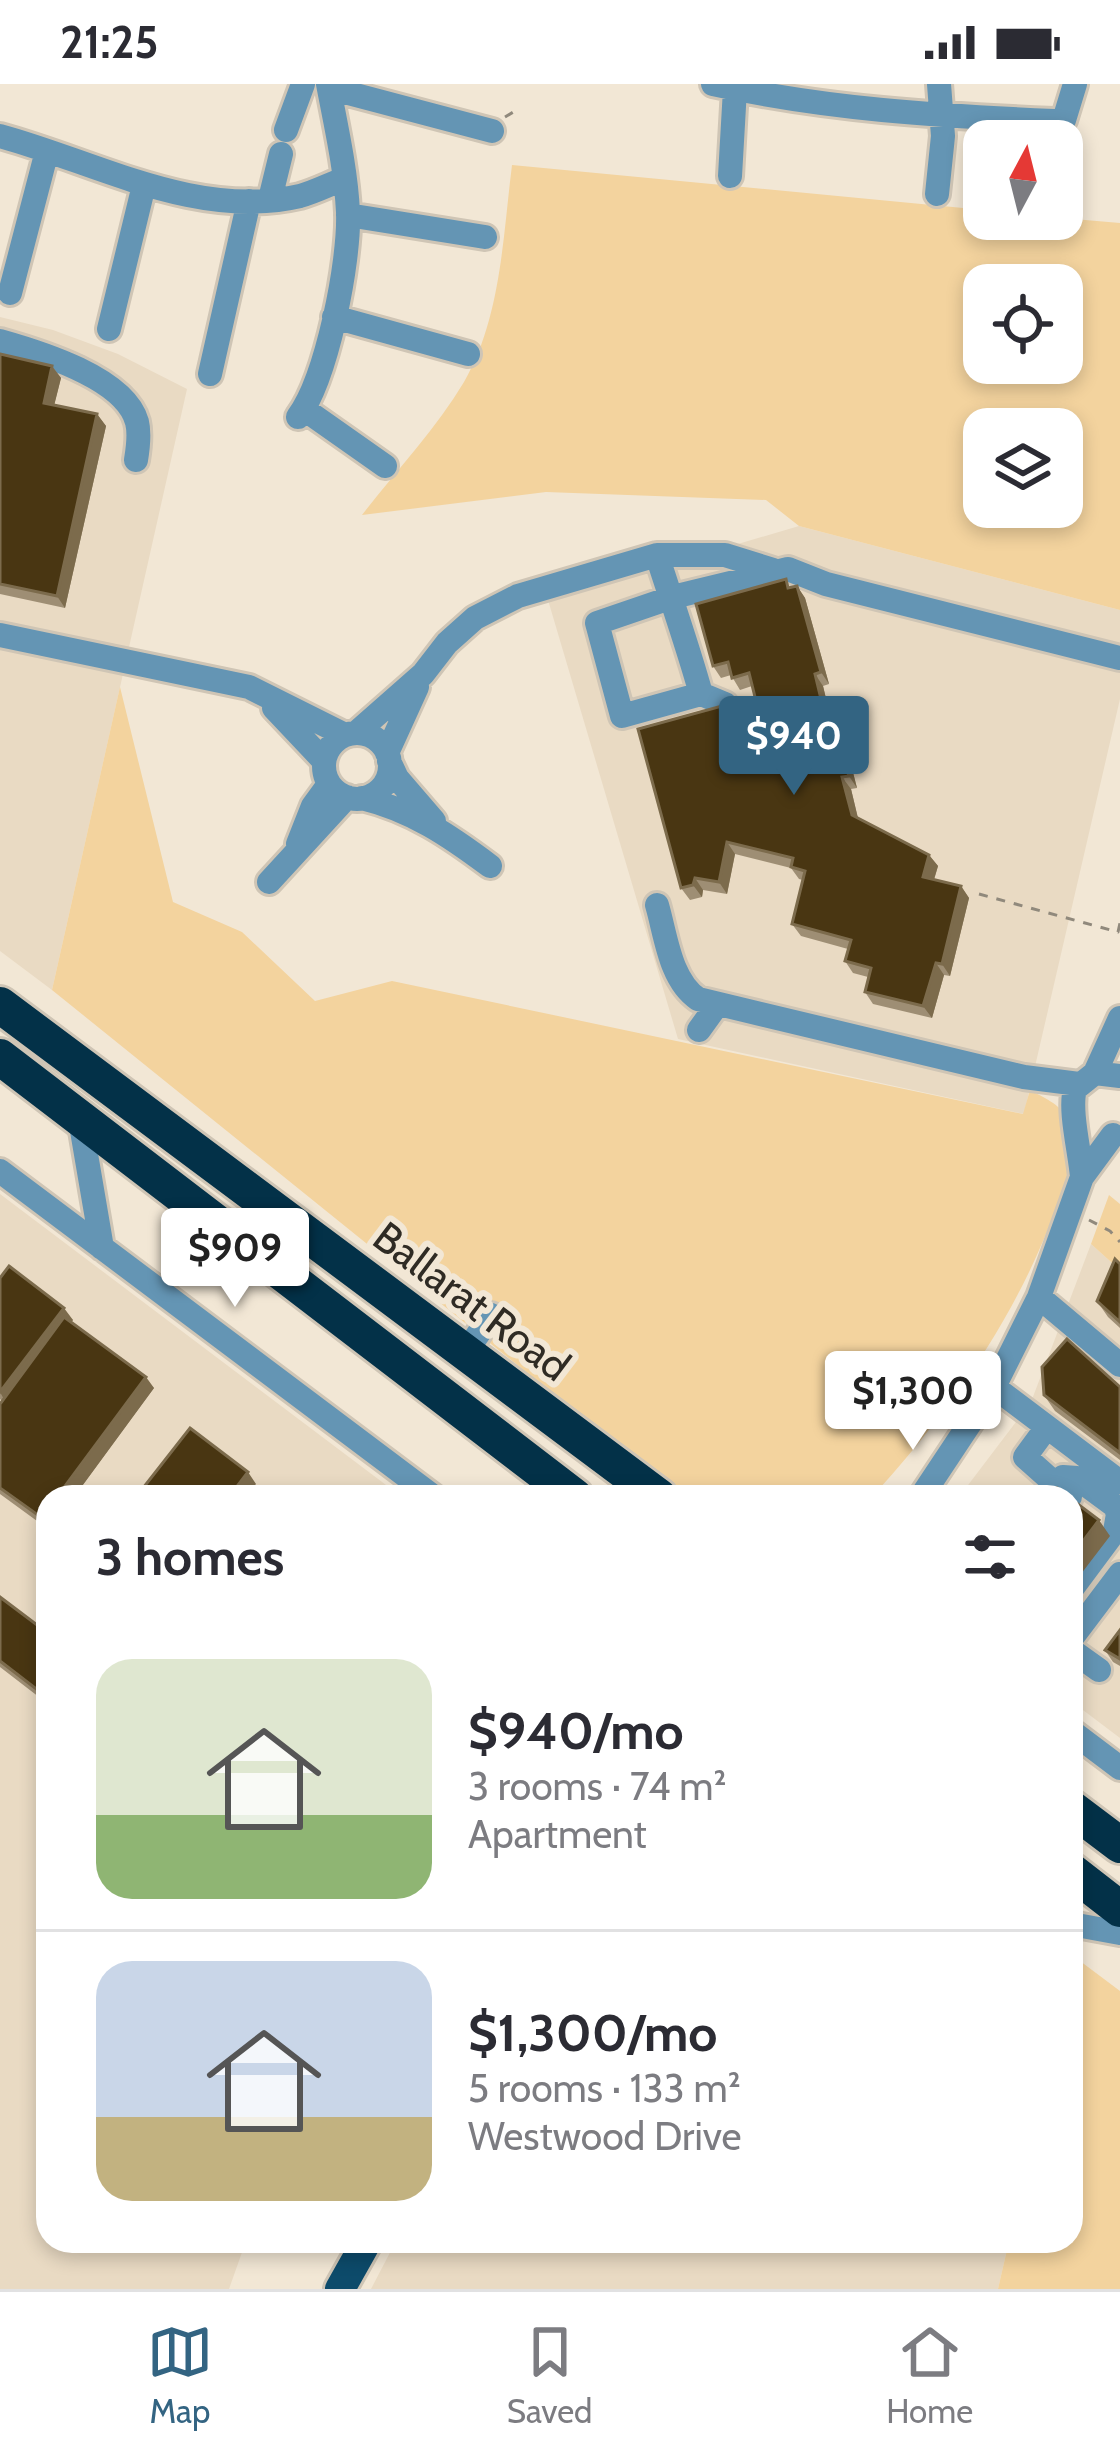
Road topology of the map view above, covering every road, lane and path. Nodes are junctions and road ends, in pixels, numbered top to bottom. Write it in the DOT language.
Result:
graph roads {
  1 [pos="302,84"];
  2 [pos="939,84"];
  3 [pos="1075,84"];
  4 [pos="329,86"];
  5 [pos="724,87"];
  6 [pos="940,116"];
  7 [pos="970,120"];
  8 [pos="1064,120"];
  9 [pos="492,131"];
  10 [pos="0,136"];
  11 [pos="47,151"];
  12 [pos="730,176"];
  13 [pos="344,178"];
  14 [pos="144,185"];
  15 [pos="937,194"];
  16 [pos="259,200"];
  17 [pos="348,215"];
  18 [pos="485,237"];
  19 [pos="10,293"];
  20 [pos="334,317"];
  21 [pos="109,329"];
  22 [pos="0,341"];
  23 [pos="469,354"];
  24 [pos="210,374"];
  25 [pos="136,460"];
  26 [pos="385,466"];
  27 [pos="657,555"];
  28 [pos="776,571"];
  29 [pos="673,597"];
  30 [pos="0,635"];
  31 [pos="1120,658"];
  32 [pos="423,674"];
  33 [pos="260,692"];
  34 [pos="700,694"];
  35 [pos="725,704"];
  36 [pos="350,734"];
  37 [pos="388,757"];
  38 [pos="341,785"];
  39 [pos="442,830"];
  40 [pos="490,866"];
  41 [pos="268,882"];
  42 [pos="979,894"];
  43 [pos="657,905"];
  44 [pos="1120,922"];
  45 [pos="0,1005"];
  46 [pos="717,1005"];
  47 [pos="699,1030"];
  48 [pos="1119,1031"];
  49 [pos="6,1068"];
  50 [pos="1024,1077"];
  51 [pos="1098,1077"];
  52 [pos="1075,1117"];
  53 [pos="80,1119"];
  54 [pos="1116,1133"];
  55 [pos="0,1171"];
  56 [pos="1082,1177"];
  57 [pos="1071,1211"];
  58 [pos="1120,1242"];
  59 [pos="102,1248"];
  60 [pos="1039,1298"];
  61 [pos="491,1315"];
  62 [pos="466,1352"];
  63 [pos="1120,1365"];
  64 [pos="994,1387"];
  65 [pos="1047,1427"];
  66 [pos="956,1441"];
  67 [pos="1120,1482"];
  68 [pos="418,1485"];
  69 [pos="558,1485"];
  70 [pos="643,1485"];
  71 [pos="911,1485"];
  72 [pos="928,1485"];
  73 [pos="1055,1485"];
  74 [pos="1066,1485"];
  75 [pos="1083,1574"];
  76 [pos="1120,1574"];
  77 [pos="1083,1624"];
  78 [pos="1083,1659"];
  79 [pos="1099,1670"];
  80 [pos="1083,1740"];
  81 [pos="1120,1768"];
  82 [pos="1083,1817"];
  83 [pos="1120,1845"];
  84 [pos="1083,1880"];
  85 [pos="1120,1909"];
  86 [pos="1083,1926"];
  87 [pos="1120,1933"];
  88 [pos="360,2253"];
  89 [pos="340,2289"];
  1 -- 16 [label="street"];
  2 -- 6 [label="street"];
  3 -- 8 [label="street"];
  4 -- 9 [label="street"];
  4 -- 13 [label="street"];
  5 -- 6 [label="street"];
  5 -- 12 [label="street"];
  6 -- 7 [label="street"];
  6 -- 15 [label="street"];
  10 -- 11 [label="street"];
  11 -- 14 [label="street"];
  11 -- 19 [label="street"];
  13 -- 16 [label="street"];
  13 -- 17 [label="street"];
  14 -- 16 [label="street"];
  14 -- 21 [label="street"];
  16 -- 24 [label="street"];
  17 -- 18 [label="street"];
  17 -- 20 [label="street"];
  20 -- 23 [label="street"];
  20 -- 26 [label="street"];
  22 -- 25 [label="street"];
  27 -- 28 [label="street"];
  27 -- 29 [label="street"];
  27 -- 32 [label="street"];
  28 -- 29 [label="street"];
  28 -- 31 [label="street"];
  29 -- 34 [label="street"];
  29 -- 34 [label="street"];
  30 -- 33 [label="street"];
  32 -- 36 [label="street"];
  32 -- 37 [label="street"];
  33 -- 36 [label="street"];
  33 -- 38 [label="street"];
  34 -- 35 [label="street"];
  36 -- 37 [label="street"];
  36 -- 38 [label="street"];
  37 -- 38 [label="street"];
  37 -- 39 [label="street"];
  38 -- 39 [label="street"];
  38 -- 41 [label="street"];
  39 -- 40 [label="street"];
  42 -- 44 [label="path"];
  43 -- 46 [label="street"];
  45 -- 62 [label="highway, Ballarat Road"];
  46 -- 47 [label="street"];
  46 -- 50 [label="street"];
  48 -- 51 [label="street"];
  49 -- 53 [label="highway"];
  50 -- 51 [label="street"];
  50 -- 52 [label="street"];
  51 -- 52 [label="street"];
  52 -- 54 [label="street"];
  52 -- 56 [label="street"];
  53 -- 59 [label="street"];
  53 -- 69 [label="highway"];
  54 -- 56 [label="street"];
  55 -- 59 [label="street"];
  56 -- 57 [label="street"];
  57 -- 58 [label="path"];
  57 -- 60 [label="street"];
  59 -- 68 [label="street"];
  60 -- 63 [label="street"];
  60 -- 64 [label="street"];
  61 -- 62 [label="street"];
  62 -- 70 [label="highway, Ballarat Road"];
  64 -- 65 [label="street"];
  64 -- 66 [label="street"];
  65 -- 67 [label="street"];
  65 -- 73 [label="street"];
  66 -- 71 [label="street"];
  66 -- 72 [label="street"];
  74 -- 75 [label="street"];
  76 -- 77 [label="street"];
  78 -- 79 [label="street"];
  80 -- 81 [label="street"];
  82 -- 83 [label="highway"];
  84 -- 85 [label="highway"];
  86 -- 87 [label="street"];
  88 -- 89 [label="main road"];
}
